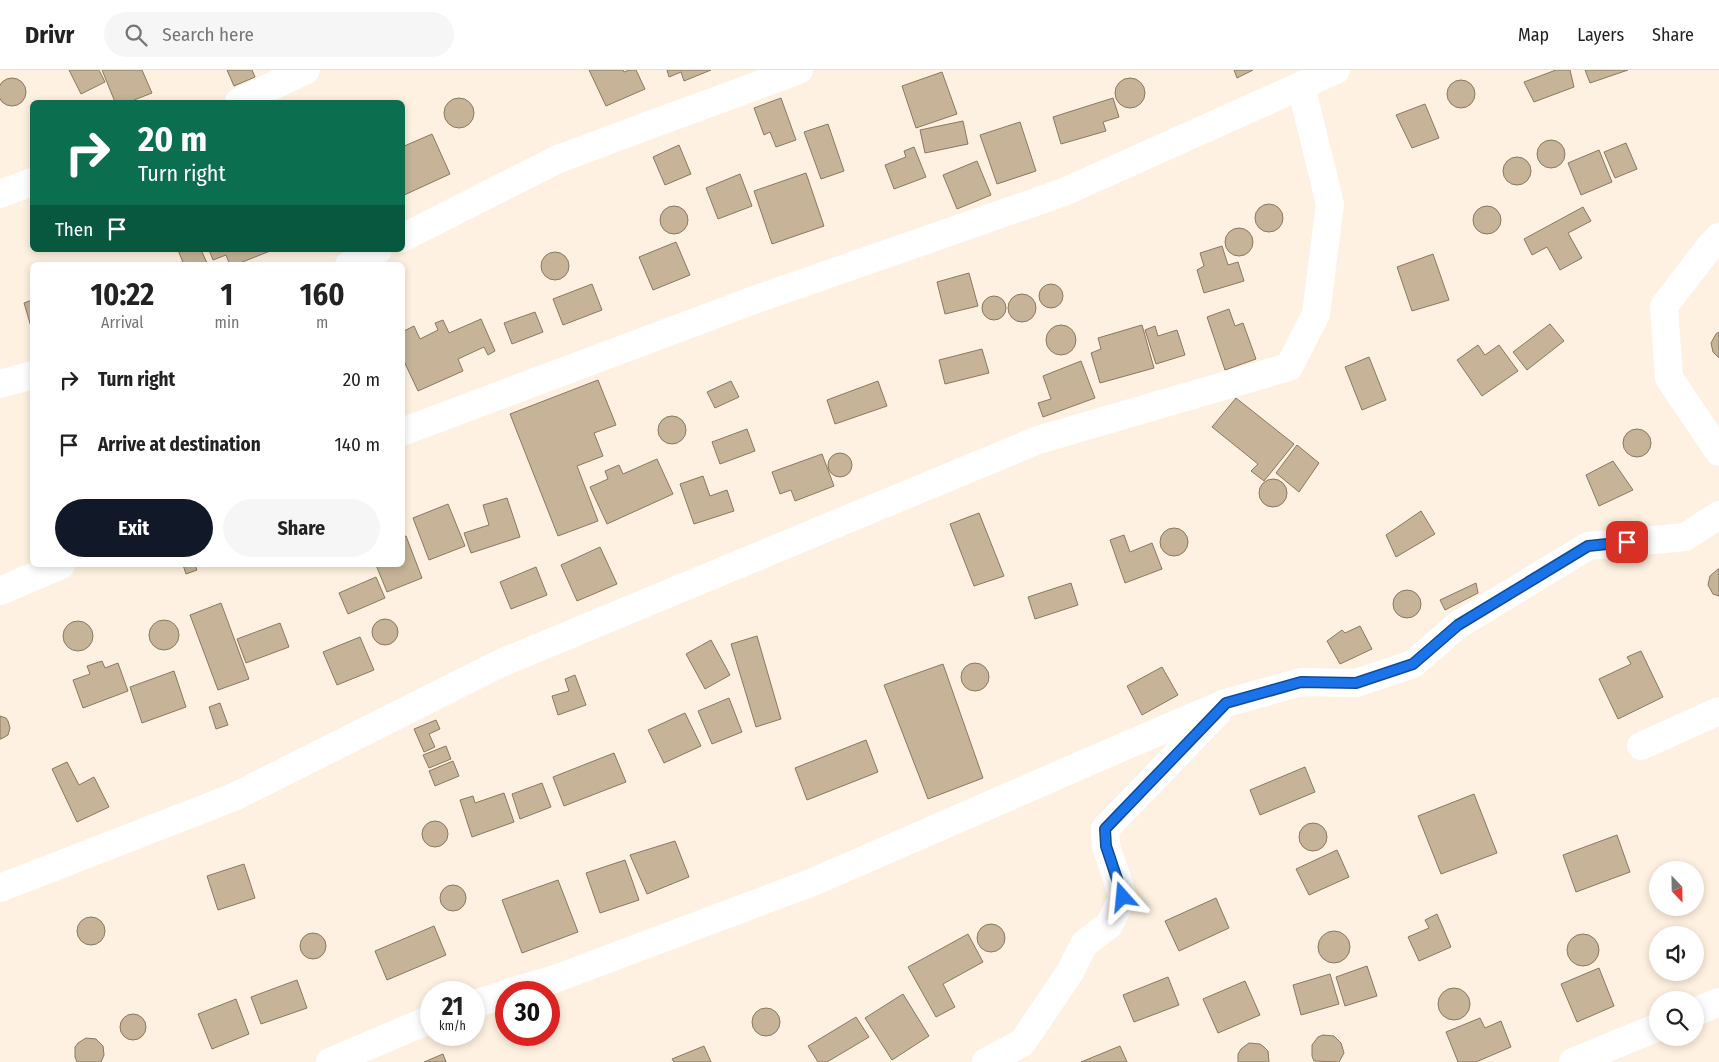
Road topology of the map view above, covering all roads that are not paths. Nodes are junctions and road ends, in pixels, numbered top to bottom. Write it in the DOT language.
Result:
graph roads {
  1 [pos="306,70"];
  2 [pos="799,70"];
  3 [pos="1336,70"];
  4 [pos="1301,86"];
  5 [pos="243,100"];
  6 [pos="30,183"];
  7 [pos="0,194"];
  8 [pos="405,236"];
  9 [pos="1719,237"];
  10 [pos="374,252"];
  11 [pos="355,262"];
  12 [pos="30,376"];
  13 [pos="0,384"];
  14 [pos="405,431"];
  15 [pos="1717,446"];
  16 [pos="1719,515"];
  17 [pos="56,567"];
  18 [pos="0,591"];
  19 [pos="1226,703"];
  20 [pos="1719,711"];
  21 [pos="1641,746"];
  22 [pos="0,888"];
  23 [pos="549,981"];
  24 [pos="1719,1002"];
  25 [pos="1704,1008"];
  26 [pos="420,1024"];
  27 [pos="1649,1031"];
  28 [pos="330,1062"];
  29 [pos="986,1062"];
  30 [pos="1573,1062"];
  1 -- 5 [label="street"];
  2 -- 8 [label="street"];
  3 -- 4 [label="street"];
  4 -- 14 [label="street"];
  4 -- 22 [label="street"];
  6 -- 7 [label="street"];
  9 -- 15 [label="street"];
  10 -- 11 [label="street"];
  12 -- 13 [label="street"];
  16 -- 19 [label="street"];
  17 -- 18 [label="street"];
  19 -- 23 [label="street"];
  19 -- 29 [label="street"];
  20 -- 21 [label="street"];
  24 -- 25 [label="street"];
  26 -- 28 [label="street"];
  27 -- 30 [label="street"];
}
